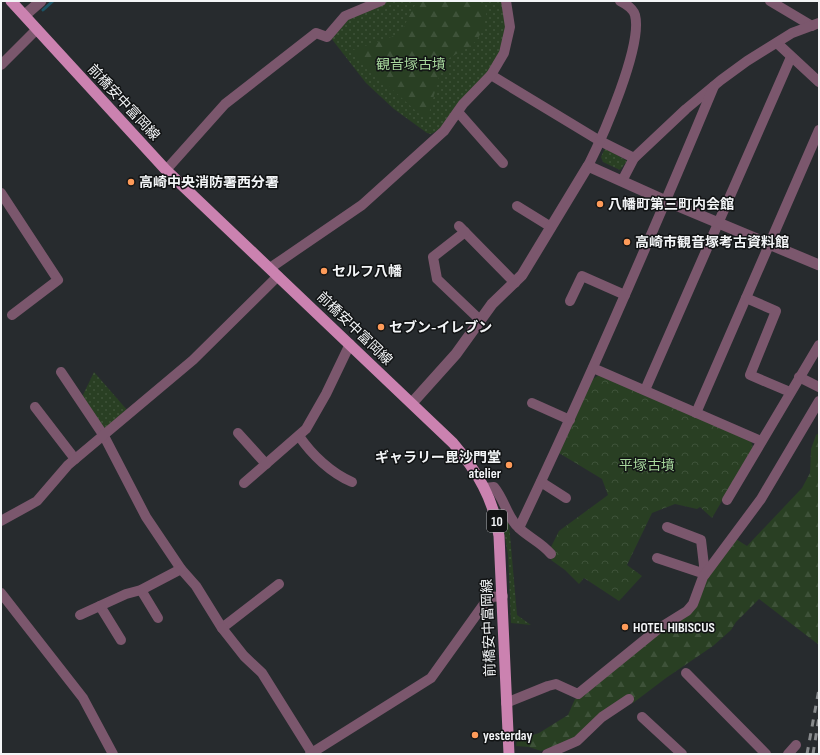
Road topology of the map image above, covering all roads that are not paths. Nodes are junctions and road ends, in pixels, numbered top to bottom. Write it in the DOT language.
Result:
graph roads {
  1 [pos="11,1"];
  2 [pos="40,1"];
  3 [pos="381,1"];
  4 [pos="506,1"];
  5 [pos="620,1"];
  6 [pos="770,1"];
  7 [pos="25,15"];
  8 [pos="815,24"];
  9 [pos="38,29"];
  10 [pos="777,43"];
  11 [pos="791,57"];
  12 [pos="1,65"];
  13 [pos="491,75"];
  14 [pos="819,82"];
  15 [pos="714,86"];
  16 [pos="458,112"];
  17 [pos="819,130"];
  18 [pos="600,142"];
  19 [pos="634,158"];
  20 [pos="503,163"];
  21 [pos="588,166"];
  22 [pos="166,170"];
  23 [pos="622,181"];
  24 [pos="1,193"];
  25 [pos="666,202"];
  26 [pos="517,206"];
  27 [pos="718,223"];
  28 [pos="552,227"];
  29 [pos="770,244"];
  30 [pos="819,265"];
  31 [pos="270,268"];
  32 [pos="278,276"];
  33 [pos="515,283"];
  34 [pos="625,295"];
  35 [pos="746,298"];
  36 [pos="570,301"];
  37 [pos="12,315"];
  38 [pos="479,320"];
  39 [pos="350,344"];
  40 [pos="819,345"];
  41 [pos="593,368"];
  42 [pos="61,372"];
  43 [pos="799,377"];
  44 [pos="819,387"];
  45 [pos="645,390"];
  46 [pos="790,392"];
  47 [pos="819,401"];
  48 [pos="412,403"];
  49 [pos="532,403"];
  50 [pos="35,407"];
  51 [pos="696,413"];
  52 [pos="570,420"];
  53 [pos="238,433"];
  54 [pos="104,436"];
  55 [pos="299,436"];
  56 [pos="761,441"];
  57 [pos="75,458"];
  58 [pos="266,464"];
  59 [pos="352,482"];
  60 [pos="541,482"];
  61 [pos="244,483"];
  62 [pos="485,488"];
  63 [pos="566,498"];
  64 [pos="727,500"];
  65 [pos="1,521"];
  66 [pos="667,527"];
  67 [pos="519,528"];
  68 [pos="551,554"];
  69 [pos="657,558"];
  70 [pos="180,569"];
  71 [pos="705,574"];
  72 [pos="279,584"];
  73 [pos="141,590"];
  74 [pos="1,593"];
  75 [pos="503,596"];
  76 [pos="100,606"];
  77 [pos="80,615"];
  78 [pos="158,618"];
  79 [pos="222,628"];
  80 [pos="121,640"];
  81 [pos="686,673"];
  82 [pos="629,699"];
  83 [pos="506,703"];
  84 [pos="642,717"];
  85 [pos="796,745"];
  86 [pos="113,754"];
  87 [pos="311,754"];
  88 [pos="509,754"];
  89 [pos="547,754"];
  90 [pos="682,754"];
  91 [pos="766,754"];
  92 [pos="788,754"];
  1 -- 7 [label="main road, 前橋安中富岡線 / 10"];
  2 -- 7 [label="street"];
  3 -- 22 [label="street"];
  4 -- 13 [label="street"];
  5 -- 18 [label="street"];
  6 -- 8 [label="street"];
  7 -- 9 [label="main road, 前橋安中富岡線 / 10"];
  8 -- 10 [label="street"];
  9 -- 12 [label="street"];
  9 -- 22 [label="main road, 前橋安中富岡線 / 10"];
  10 -- 11 [label="street"];
  10 -- 15 [label="street"];
  11 -- 14 [label="street"];
  11 -- 27 [label="street"];
  13 -- 16 [label="street"];
  13 -- 18 [label="street"];
  15 -- 19 [label="street"];
  15 -- 25 [label="street"];
  16 -- 20 [label="street"];
  16 -- 31 [label="street"];
  17 -- 29 [label="street"];
  18 -- 19 [label="street"];
  18 -- 21 [label="street"];
  19 -- 23 [label="street"];
  21 -- 23 [label="street"];
  21 -- 28 [label="street"];
  22 -- 31 [label="main road, 前橋安中富岡線 / 10"];
  23 -- 25 [label="street"];
  24 -- 37 [label="street"];
  25 -- 27 [label="street"];
  25 -- 34 [label="street"];
  26 -- 28 [label="street"];
  27 -- 29 [label="street"];
  27 -- 45 [label="street"];
  28 -- 33 [label="street"];
  29 -- 30 [label="street"];
  29 -- 35 [label="street"];
  31 -- 32 [label="main road, 前橋安中富岡線 / 10"];
  32 -- 39 [label="main road, 前橋安中富岡線 / 10"];
  32 -- 54 [label="street"];
  33 -- 38 [label="street"];
  33 -- 38 [label="street"];
  34 -- 36 [label="street"];
  34 -- 41 [label="street"];
  35 -- 46 [label="street"];
  35 -- 51 [label="street"];
  38 -- 48 [label="street"];
  39 -- 48 [label="main road, 前橋安中富岡線 / 10"];
  39 -- 55 [label="street"];
  40 -- 43 [label="street"];
  41 -- 45 [label="street"];
  41 -- 52 [label="street"];
  42 -- 54 [label="street"];
  43 -- 44 [label="street"];
  43 -- 46 [label="street"];
  45 -- 51 [label="street"];
  46 -- 56 [label="street"];
  47 -- 71 [label="street"];
  48 -- 62 [label="main road, 前橋安中富岡線 / 10"];
  49 -- 52 [label="street"];
  50 -- 57 [label="street"];
  51 -- 56 [label="street"];
  52 -- 60 [label="street"];
  53 -- 58 [label="street"];
  54 -- 57 [label="street"];
  54 -- 70 [label="street"];
  55 -- 58 [label="street"];
  55 -- 59 [label="street"];
  56 -- 64 [label="street"];
  57 -- 65 [label="street"];
  58 -- 61 [label="street"];
  60 -- 63 [label="street"];
  60 -- 67 [label="street"];
  62 -- 67 [label="street"];
  62 -- 75 [label="main road, 前橋安中富岡線 / 10"];
  66 -- 71 [label="street"];
  67 -- 68 [label="street"];
  69 -- 71 [label="street"];
  70 -- 73 [label="street"];
  70 -- 79 [label="street"];
  71 -- 83 [label="street"];
  72 -- 79 [label="street"];
  73 -- 76 [label="street"];
  73 -- 78 [label="street"];
  74 -- 86 [label="street"];
  75 -- 83 [label="main road, 前橋安中富岡線 / 10"];
  75 -- 87 [label="street"];
  76 -- 77 [label="street"];
  76 -- 80 [label="street"];
  79 -- 87 [label="street"];
  81 -- 91 [label="street"];
  82 -- 89 [label="street"];
  83 -- 88 [label="main road, 前橋安中富岡線 / 10"];
  84 -- 90 [label="street"];
  85 -- 92 [label="street"];
}
